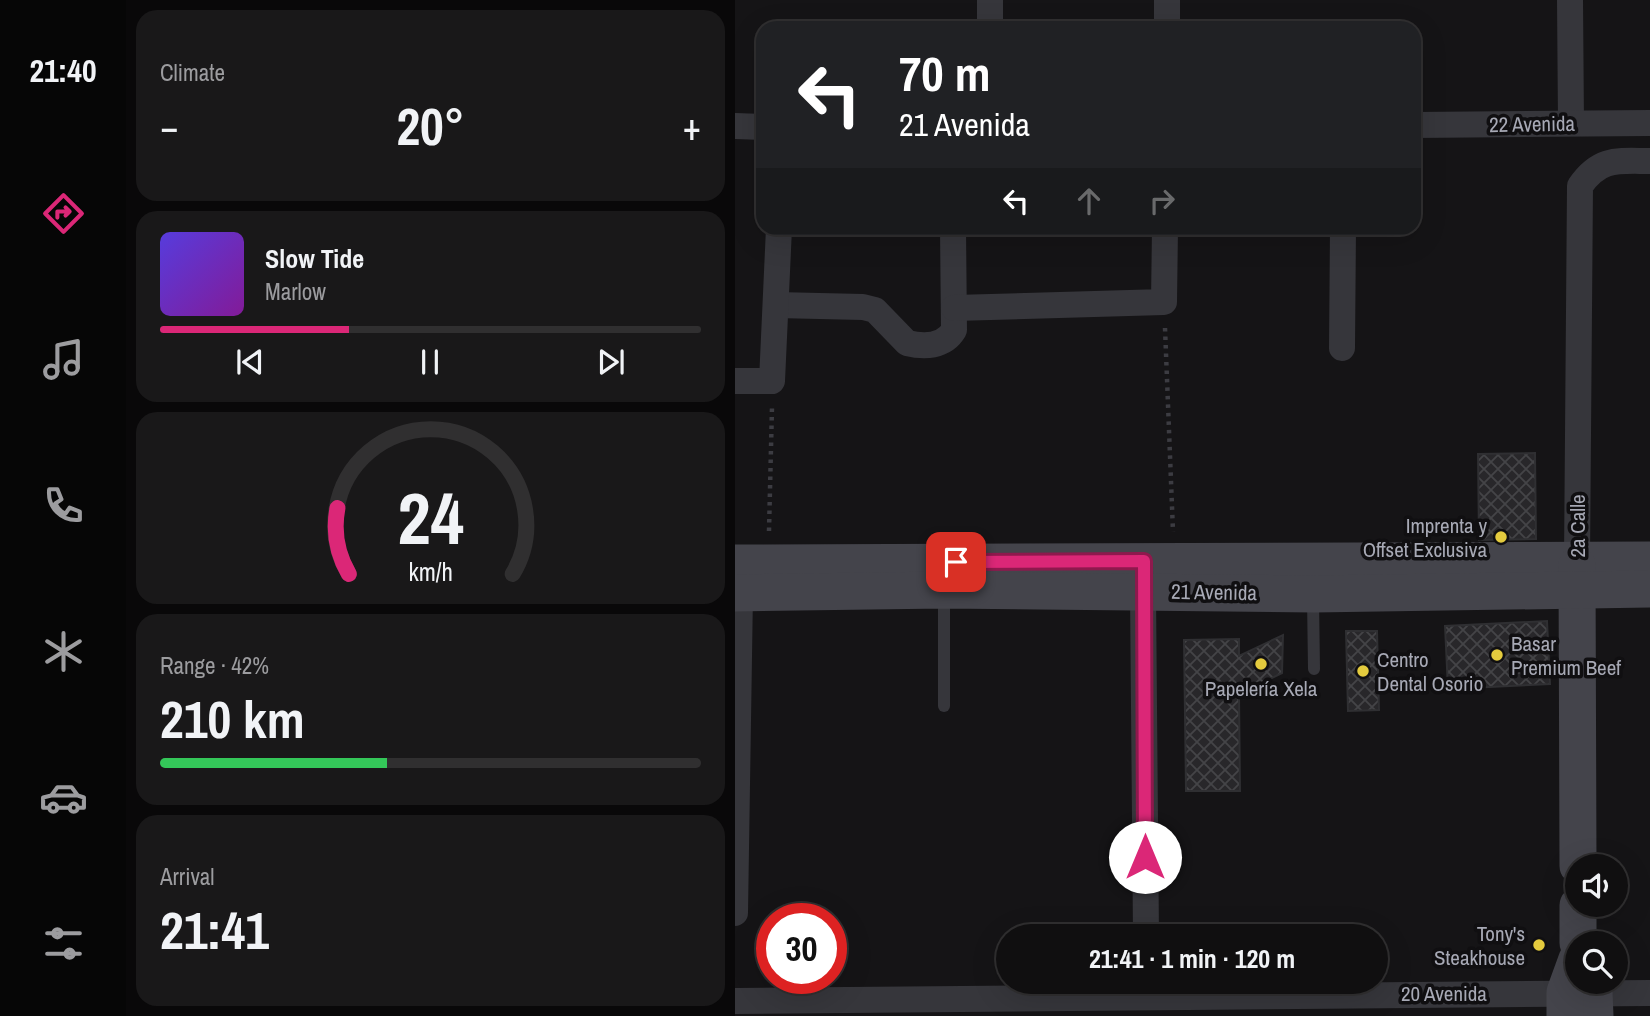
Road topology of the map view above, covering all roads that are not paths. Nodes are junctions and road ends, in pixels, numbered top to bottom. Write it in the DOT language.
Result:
graph roads {
  1 [pos="990,0"];
  2 [pos="1167,0"];
  3 [pos="1570,0"];
  4 [pos="990,21"];
  5 [pos="1167,21"];
  6 [pos="1571,123"];
  7 [pos="1650,123"];
  8 [pos="1421,125"];
  9 [pos="735,126"];
  10 [pos="756,127"];
  11 [pos="1650,161"];
  12 [pos="779,235"];
  13 [pos="953,235"];
  14 [pos="1165,235"];
  15 [pos="1343,235"];
  16 [pos="776,305"];
  17 [pos="954,308"];
  18 [pos="1342,348"];
  19 [pos="735,381"];
  20 [pos="1650,560"];
  21 [pos="1154,571"];
  22 [pos="1577,575"];
  23 [pos="745,578"];
  24 [pos="1650,589"];
  25 [pos="944,590"];
  26 [pos="1314,594"];
  27 [pos="1314,669"];
  28 [pos="944,706"];
  29 [pos="1578,854"];
  30 [pos="735,912"];
  31 [pos="1146,924"];
  32 [pos="1565,993"];
  33 [pos="1628,993"];
  34 [pos="1650,993"];
  35 [pos="1148,998"];
  36 [pos="735,1001"];
  1 -- 4 [label="street"];
  2 -- 5 [label="street"];
  3 -- 6 [label="street"];
  6 -- 7 [label="street, 22 Avenida"];
  6 -- 8 [label="street, 22 Avenida"];
  9 -- 10 [label="street"];
  11 -- 22 [label="street, 2a Calle"];
  12 -- 16 [label="street"];
  13 -- 17 [label="street"];
  14 -- 17 [label="street"];
  15 -- 18 [label="street"];
  16 -- 17 [label="street"];
  16 -- 19 [label="street"];
  20 -- 22 [label="street, 21 Avenida"];
  21 -- 22 [label="street, 21 Avenida"];
  21 -- 23 [label="street, 21 Avenida"];
  21 -- 25 [label="street, 21 Avenida"];
  21 -- 26 [label="street, 21 Avenida"];
  21 -- 31 [label="street"];
  22 -- 24 [label="street, 21 Avenida"];
  22 -- 26 [label="street, 21 Avenida"];
  22 -- 29 [label="street, 2a Calle"];
  23 -- 25 [label="street, 21 Avenida"];
  23 -- 30 [label="street"];
  25 -- 28 [label="lane"];
  26 -- 27 [label="lane"];
  32 -- 35 [label="street, 20 Avenida"];
  33 -- 34 [label="street, 20 Avenida"];
  35 -- 36 [label="street, 20 Avenida"];
}
